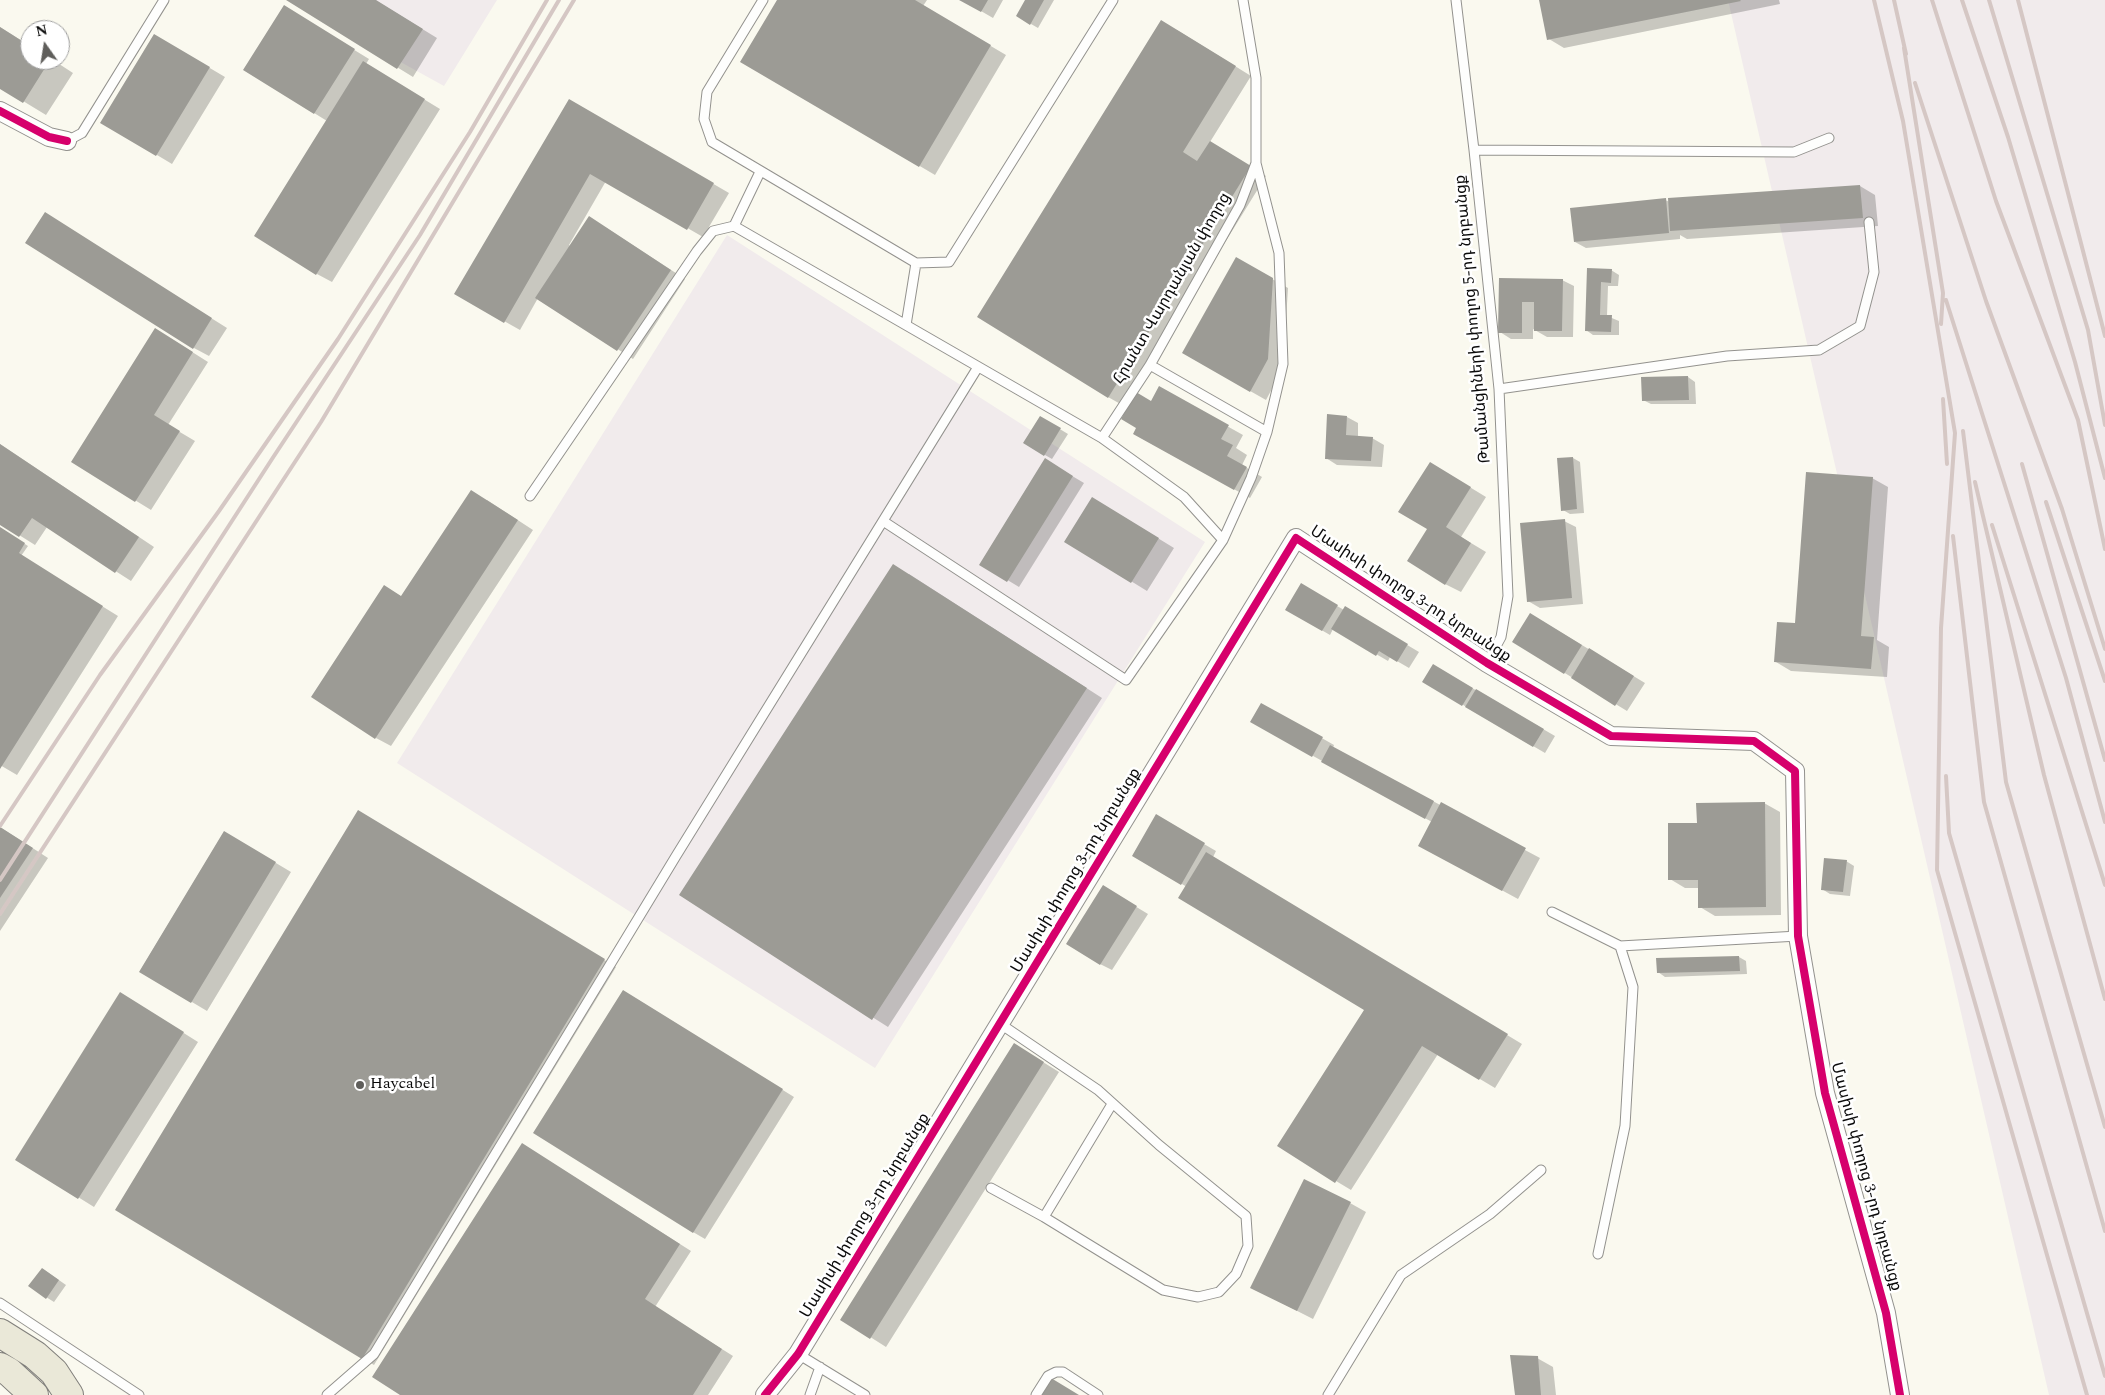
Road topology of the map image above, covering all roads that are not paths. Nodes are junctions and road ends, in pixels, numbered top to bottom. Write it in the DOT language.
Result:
graph roads {
  1 [pos="164,0"];
  2 [pos="763,0"];
  3 [pos="1113,0"];
  4 [pos="1243,0"];
  5 [pos="1456,0"];
  6 [pos="0,112"];
  7 [pos="1830,138"];
  8 [pos="67,141"];
  9 [pos="1474,150"];
  10 [pos="1256,163"];
  11 [pos="760,172"];
  12 [pos="1869,222"];
  13 [pos="734,226"];
  14 [pos="916,263"];
  15 [pos="906,325"];
  16 [pos="1150,365"];
  17 [pos="978,367"];
  18 [pos="1498,389"];
  19 [pos="1266,432"];
  20 [pos="1102,438"];
  21 [pos="530,496"];
  22 [pos="883,520"];
  23 [pos="1223,540"];
  24 [pos="1487,663"];
  25 [pos="1552,912"];
  26 [pos="1798,936"];
  27 [pos="1620,946"];
  28 [pos="999,1024"];
  29 [pos="1112,1104"];
  30 [pos="1541,1170"];
  31 [pos="991,1188"];
  32 [pos="1044,1217"];
  33 [pos="1598,1254"];
  34 [pos="0,1303"];
  35 [pos="0,1333"];
  36 [pos="798,1354"];
  37 [pos="0,1367"];
  38 [pos="820,1367"];
  39 [pos="34,1395"];
  40 [pos="70,1395"];
  41 [pos="139,1395"];
  42 [pos="327,1395"];
  43 [pos="765,1395"];
  44 [pos="810,1395"];
  45 [pos="865,1395"];
  46 [pos="1036,1395"];
  47 [pos="1098,1395"];
  48 [pos="1328,1395"];
  49 [pos="1900,1395"];
  1 -- 8 [label="lane"];
  2 -- 11 [label="lane"];
  3 -- 14 [label="lane"];
  4 -- 10 [label="lane, Հրանտ Վարդանյան փողոց"];
  5 -- 9 [label="lane, Թամանցիների փողոց 5-րդ նրբանցք"];
  6 -- 8 [label="street"];
  7 -- 9 [label="lane"];
  9 -- 18 [label="lane, Թամանցիների փողոց 5-րդ նրբանցք"];
  10 -- 16 [label="lane, Հրանտ Վարդանյան փողոց"];
  10 -- 19 [label="lane"];
  11 -- 13 [label="lane"];
  11 -- 14 [label="lane"];
  12 -- 18 [label="lane"];
  13 -- 15 [label="lane"];
  13 -- 21 [label="lane"];
  14 -- 15 [label="lane"];
  15 -- 17 [label="lane"];
  16 -- 19 [label="lane"];
  16 -- 20 [label="lane, Հրանտ Վարդանյան փողոց"];
  17 -- 20 [label="lane"];
  17 -- 22 [label="lane"];
  18 -- 24 [label="lane, Թամանցիների փողոց 5-րդ նրբանցք"];
  19 -- 23 [label="lane"];
  20 -- 23 [label="lane"];
  22 -- 23 [label="lane"];
  22 -- 42 [label="lane"];
  24 -- 26 [label="street, Մասիսի փողոց 3-րդ նրբանցք"];
  24 -- 28 [label="street, Մասիսի փողոց 3-րդ նրբանցք"];
  25 -- 27 [label="lane"];
  26 -- 27 [label="lane"];
  26 -- 49 [label="street, Մասիսի փողոց 3-րդ նրբանցք"];
  27 -- 33 [label="lane"];
  28 -- 29 [label="lane"];
  28 -- 36 [label="street, Մասիսի փողոց 3-րդ նրբանցք"];
  29 -- 32 [label="lane"];
  29 -- 32 [label="lane"];
  30 -- 48 [label="lane"];
  31 -- 32 [label="lane"];
  34 -- 41 [label="lane"];
  35 -- 40 [label="main road"];
  36 -- 38 [label="lane"];
  36 -- 43 [label="street, Մասիսի փողոց 3-րդ նրբանցք"];
  37 -- 39 [label="main road"];
  38 -- 44 [label="lane"];
  38 -- 45 [label="lane"];
  46 -- 47 [label="lane"];
}
